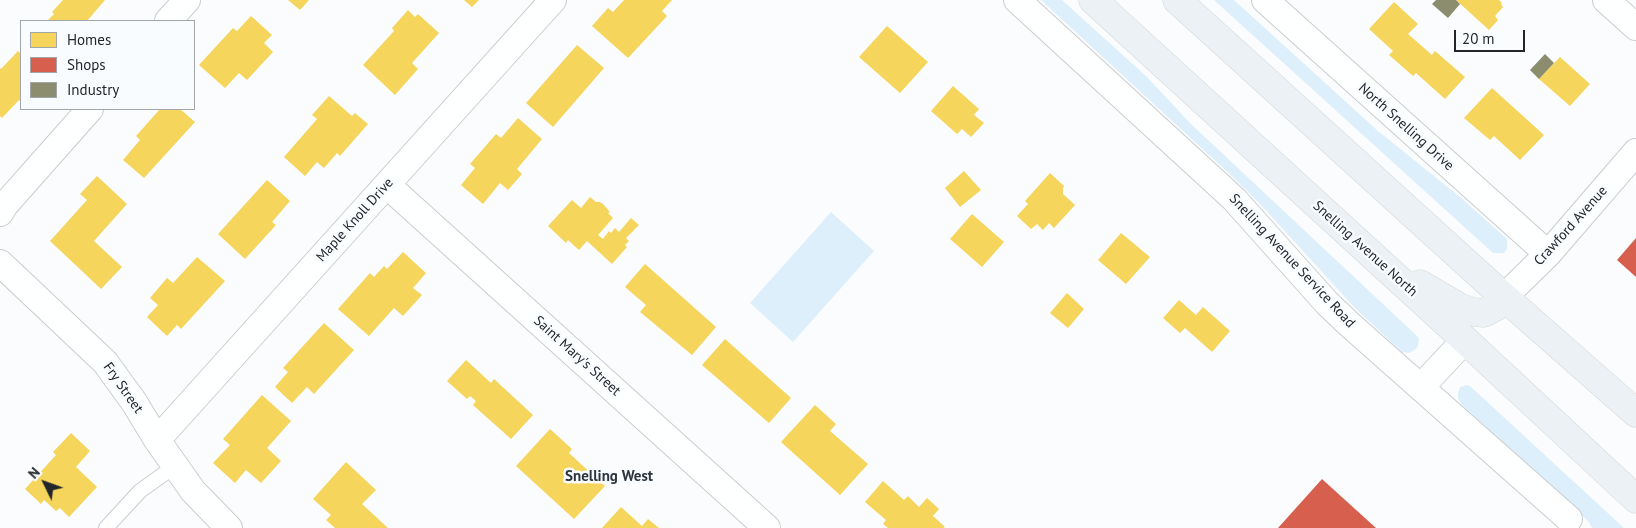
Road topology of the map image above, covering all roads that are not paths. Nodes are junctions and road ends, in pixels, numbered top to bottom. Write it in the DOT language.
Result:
graph roads {
  1 [pos="187,0"];
  2 [pos="553,0"];
  3 [pos="1017,0"];
  4 [pos="1094,0"];
  5 [pos="1176,0"];
  6 [pos="1264,0"];
  7 [pos="1606,0"];
  8 [pos="169,20"];
  9 [pos="1636,27"];
  10 [pos="89,110"];
  11 [pos="1636,152"];
  12 [pos="387,185"];
  13 [pos="0,213"];
  14 [pos="1548,254"];
  15 [pos="0,263"];
  16 [pos="1393,274"];
  17 [pos="1504,297"];
  18 [pos="1465,340"];
  19 [pos="1422,387"];
  20 [pos="1636,413"];
  21 [pos="157,440"];
  22 [pos="175,466"];
  23 [pos="1636,499"];
  24 [pos="1570,524"];
  25 [pos="106,528"];
  26 [pos="229,528"];
  27 [pos="767,528"];
  1 -- 8 [label="street"];
  2 -- 12 [label="street, Maple Knoll Drive"];
  3 -- 19 [label="street, Snelling Avenue Service Road"];
  4 -- 16 [label="main road, Snelling Avenue North"];
  5 -- 17 [label="main road"];
  6 -- 14 [label="street, North Snelling Drive"];
  7 -- 9 [label="street"];
  10 -- 13 [label="street"];
  11 -- 14 [label="street, Crawford Avenue"];
  12 -- 21 [label="street, Maple Knoll Drive"];
  12 -- 27 [label="street, Saint Mary's Street"];
  14 -- 17 [label="street, Crawford Avenue"];
  15 -- 21 [label="street, Fry Street"];
  16 -- 17 [label="main road"];
  16 -- 18 [label="main road, Snelling Avenue North"];
  17 -- 20 [label="main road"];
  18 -- 19 [label="street"];
  18 -- 23 [label="main road, Snelling Avenue North"];
  19 -- 24 [label="street, Snelling Avenue Service Road"];
  21 -- 22 [label="street, Fry Street"];
  22 -- 25 [label="lane"];
  22 -- 26 [label="street, Fry Street"];
}
